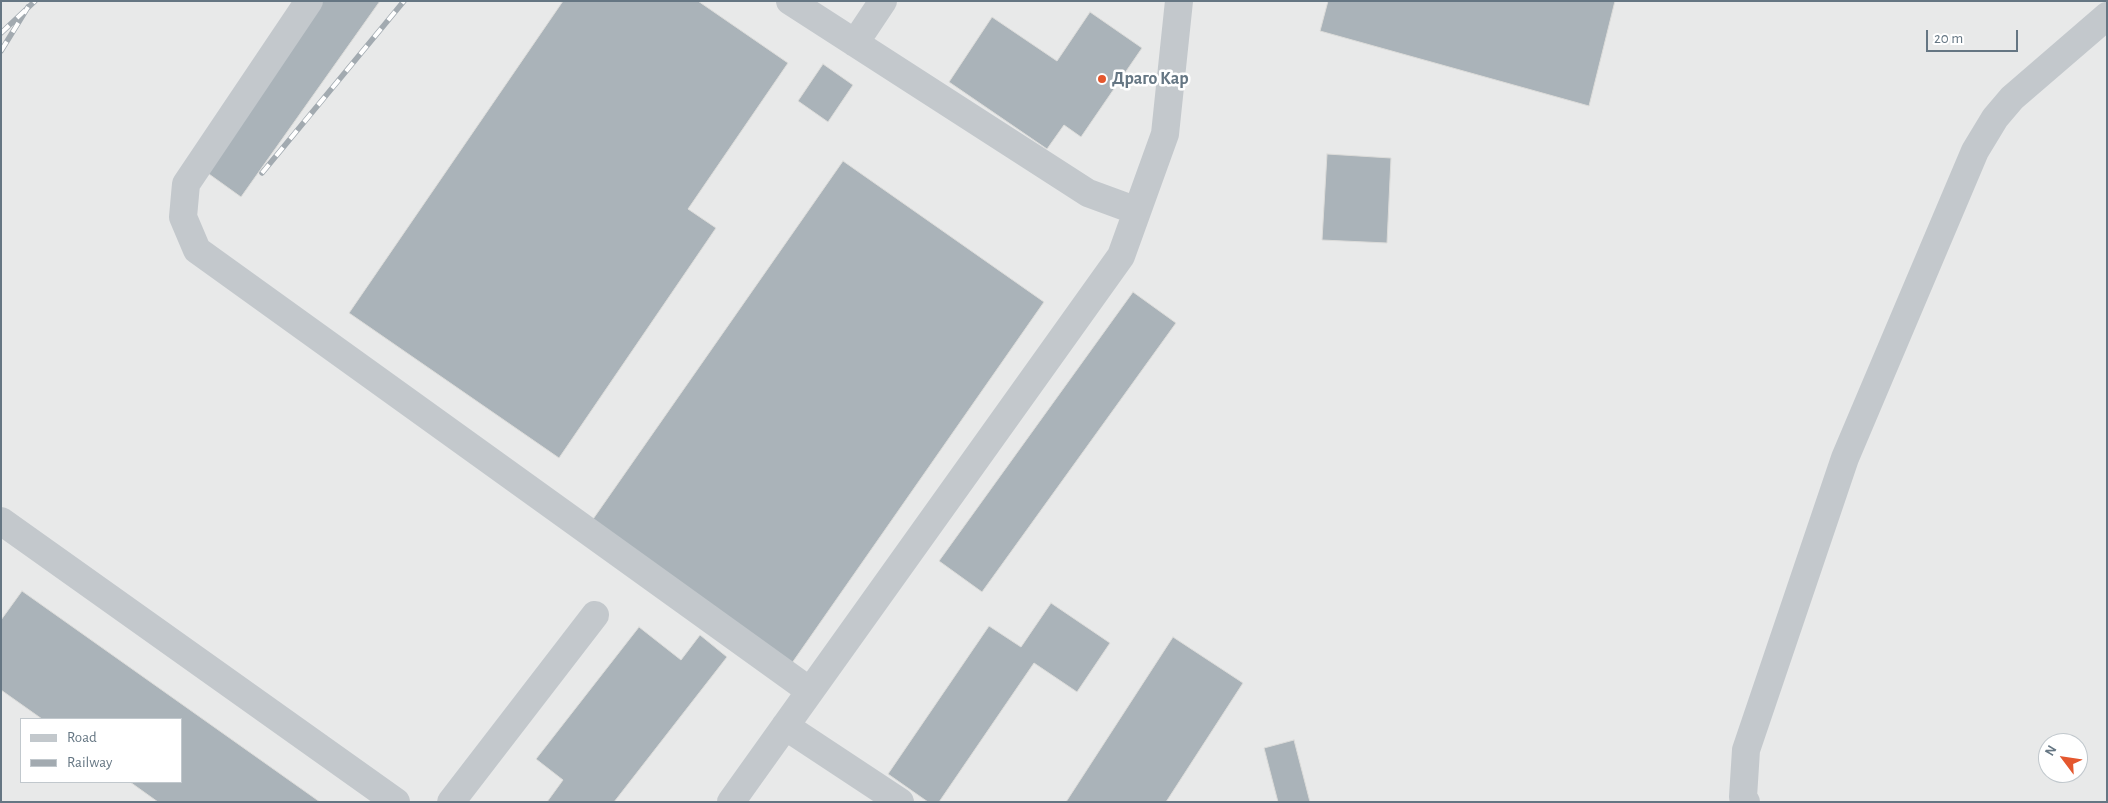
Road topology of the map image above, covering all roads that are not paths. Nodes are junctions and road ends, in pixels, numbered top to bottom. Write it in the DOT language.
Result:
graph roads {
  1 [pos="309,1"];
  2 [pos="790,1"];
  3 [pos="882,1"];
  4 [pos="1179,1"];
  5 [pos="2107,16"];
  6 [pos="855,43"];
  7 [pos="1137,211"];
  8 [pos="1,521"];
  9 [pos="595,615"];
  10 [pos="810,691"];
  11 [pos="785,726"];
  12 [pos="396,802"];
  13 [pos="451,802"];
  14 [pos="731,802"];
  15 [pos="900,802"];
  16 [pos="1746,802"];
  1 -- 10 [label="street"];
  2 -- 6 [label="street"];
  3 -- 6 [label="street"];
  4 -- 7 [label="street"];
  5 -- 16 [label="street"];
  6 -- 7 [label="street"];
  7 -- 10 [label="street"];
  8 -- 12 [label="street"];
  9 -- 13 [label="street"];
  10 -- 11 [label="street"];
  11 -- 14 [label="street"];
  11 -- 15 [label="street"];
}
